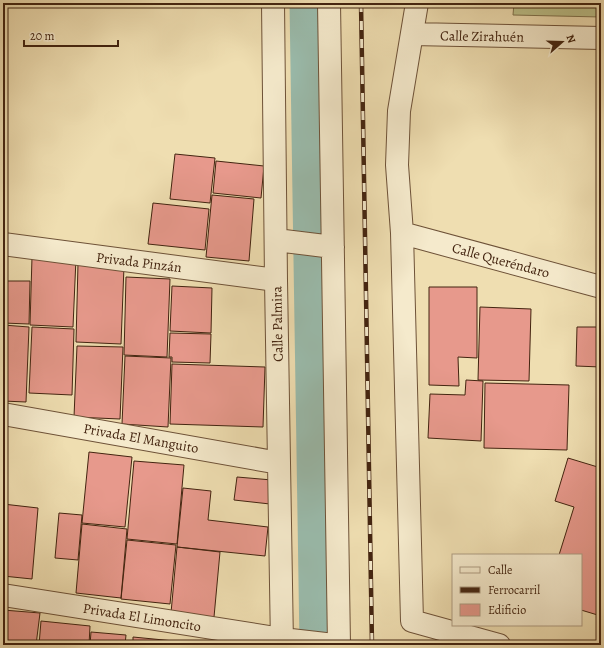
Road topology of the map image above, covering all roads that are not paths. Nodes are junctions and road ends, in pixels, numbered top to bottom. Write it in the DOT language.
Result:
graph roads {
  1 [pos="273,3"];
  2 [pos="329,3"];
  3 [pos="417,3"];
  4 [pos="412,34"];
  5 [pos="601,38"];
  6 [pos="402,233"];
  7 [pos="278,240"];
  8 [pos="3,244"];
  9 [pos="332,247"];
  10 [pos="276,280"];
  11 [pos="601,287"];
  12 [pos="3,414"];
  13 [pos="279,463"];
  14 [pos="3,595"];
  15 [pos="283,641"];
  16 [pos="334,645"];
  17 [pos="339,645"];
  18 [pos="498,645"];
  1 -- 7 [label="street, Calle Palmira"];
  2 -- 9 [label="street"];
  3 -- 4 [label="street"];
  4 -- 5 [label="street, Calle Zirahuén"];
  4 -- 6 [label="street"];
  6 -- 11 [label="street, Calle Queréndaro"];
  6 -- 18 [label="street"];
  7 -- 9 [label="street"];
  7 -- 10 [label="street, Calle Palmira"];
  8 -- 10 [label="street, Privada Pinzán"];
  9 -- 17 [label="street"];
  10 -- 13 [label="street, Calle Palmira"];
  12 -- 13 [label="street, Privada El Manguito"];
  13 -- 15 [label="street, Calle Palmira"];
  14 -- 15 [label="street, Privada El Limoncito"];
  15 -- 16 [label="street, Privada El Limoncito"];
}
